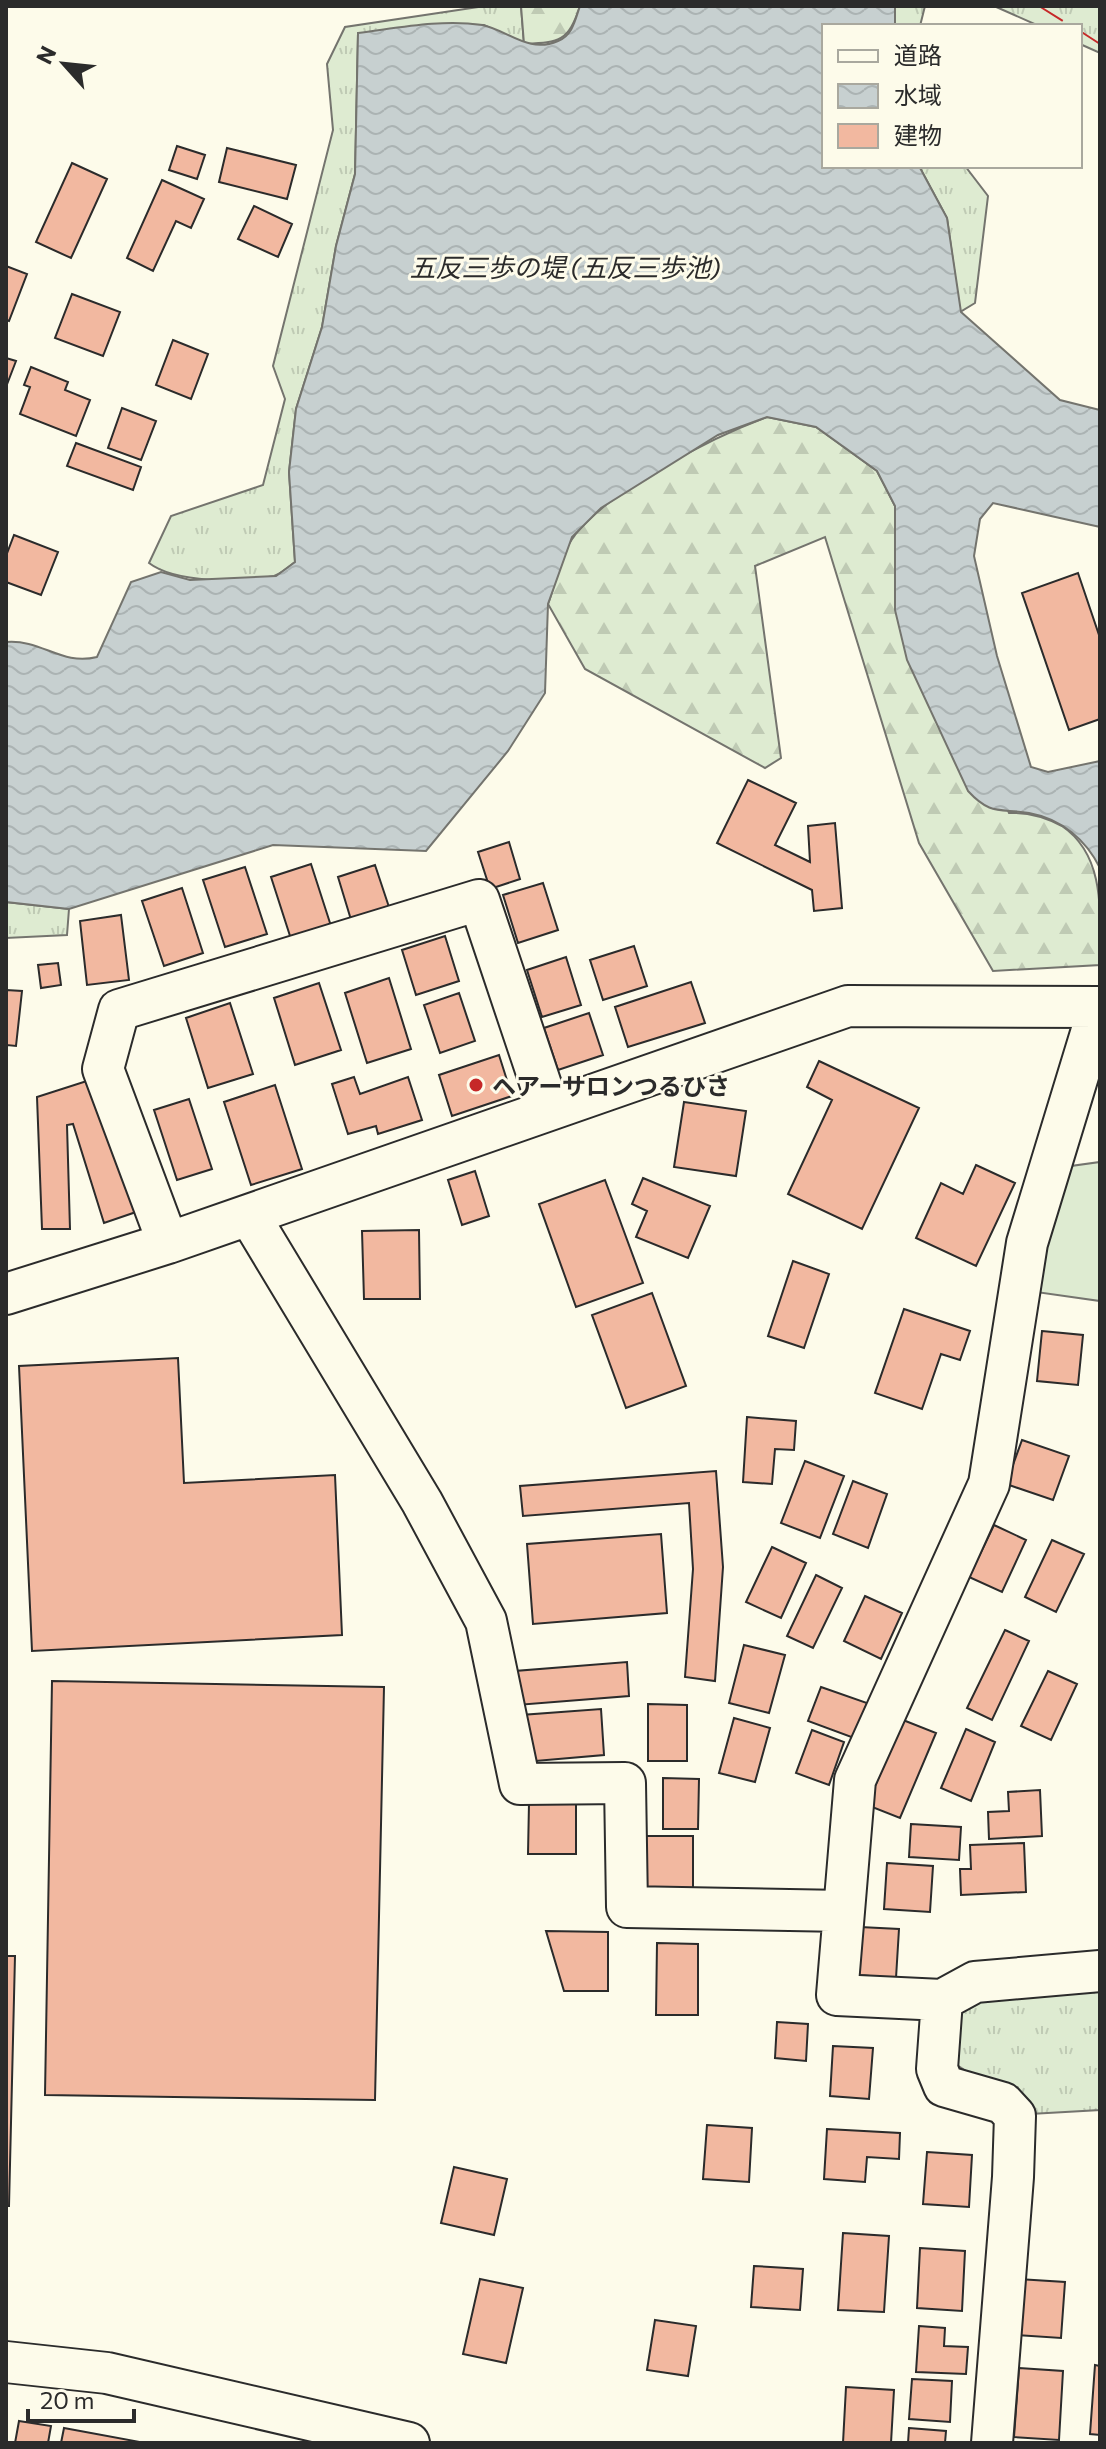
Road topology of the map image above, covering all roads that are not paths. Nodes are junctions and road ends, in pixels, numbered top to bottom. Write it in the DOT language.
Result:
graph roads {
  1 [pos="1100,1007"];
  2 [pos="549,1109"];
  3 [pos="249,1215"];
  4 [pos="168,1243"];
  5 [pos="6,1294"];
  6 [pos="844,1911"];
  7 [pos="1100,1971"];
  8 [pos="942,2000"];
  9 [pos="6,2362"];
  10 [pos="409,2443"];
  11 [pos="992,2443"];
  1 -- 2 [label="street"];
  1 -- 6 [label="street"];
  2 -- 3 [label="street"];
  2 -- 4 [label="street"];
  3 -- 4 [label="street"];
  3 -- 6 [label="street"];
  4 -- 5 [label="street"];
  6 -- 8 [label="street"];
  7 -- 8 [label="street"];
  8 -- 11 [label="street"];
  9 -- 10 [label="street"];
}
